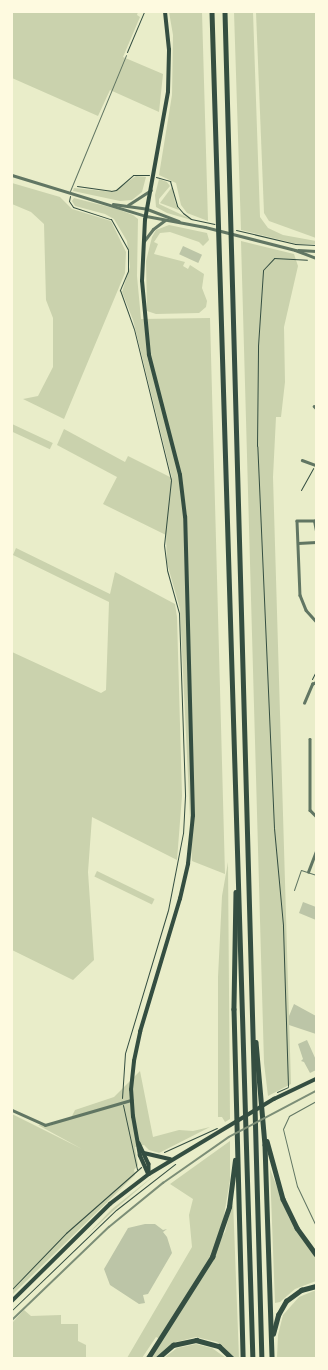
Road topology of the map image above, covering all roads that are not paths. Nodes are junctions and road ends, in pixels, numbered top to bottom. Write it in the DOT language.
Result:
graph roads {
  1 [pos="165,12"];
  2 [pos="212,12"];
  3 [pos="224,12"];
  4 [pos="126,55"];
  5 [pos="12,175"];
  6 [pos="151,190"];
  7 [pos="70,194"];
  8 [pos="109,204"];
  9 [pos="127,205"];
  10 [pos="147,209"];
  11 [pos="146,216"];
  12 [pos="166,220"];
  13 [pos="182,222"];
  14 [pos="143,242"];
  15 [pos="295,250"];
  16 [pos="316,251"];
  17 [pos="316,258"];
  18 [pos="302,460"];
  19 [pos="315,464"];
  20 [pos="316,531"];
  21 [pos="316,542"];
  22 [pos="298,543"];
  23 [pos="316,621"];
  24 [pos="316,682"];
  25 [pos="304,703"];
  26 [pos="310,739"];
  27 [pos="316,816"];
  28 [pos="316,851"];
  29 [pos="308,872"];
  30 [pos="316,876"];
  31 [pos="238,880"];
  32 [pos="294,890"];
  33 [pos="253,1024"];
  34 [pos="316,1079"];
  35 [pos="131,1100"];
  36 [pos="316,1101"];
  37 [pos="12,1110"];
  38 [pos="264,1127"];
  39 [pos="136,1136"];
  40 [pos="237,1149"];
  41 [pos="144,1152"];
  42 [pos="170,1159"];
  43 [pos="148,1174"];
  44 [pos="316,1226"];
  45 [pos="316,1254"];
  46 [pos="316,1286"];
  47 [pos="12,1301"];
  48 [pos="271,1339"];
  49 [pos="148,1358"];
  50 [pos="158,1358"];
  51 [pos="232,1358"];
  52 [pos="243,1358"];
  53 [pos="253,1358"];
  54 [pos="262,1358"];
  55 [pos="272,1358"];
  1 -- 6 [label="main road"];
  2 -- 31 [label="highway"];
  3 -- 33 [label="highway"];
  4 -- 7 [label="lane"];
  5 -- 7 [label="street"];
  6 -- 9 [label="street"];
  6 -- 10 [label="main road"];
  7 -- 8 [label="street"];
  8 -- 9 [label="street"];
  8 -- 11 [label="street"];
  9 -- 10 [label="street"];
  10 -- 11 [label="main road"];
  10 -- 13 [label="street"];
  11 -- 12 [label="street"];
  11 -- 14 [label="main road"];
  12 -- 13 [label="street"];
  12 -- 14 [label="street"];
  13 -- 15 [label="street"];
  14 -- 35 [label="main road"];
  15 -- 16 [label="street"];
  15 -- 17 [label="street"];
  18 -- 19 [label="street"];
  20 -- 22 [label="street"];
  21 -- 22 [label="street"];
  22 -- 23 [label="street"];
  24 -- 25 [label="street"];
  26 -- 27 [label="street"];
  28 -- 29 [label="street"];
  29 -- 30 [label="lane"];
  29 -- 32 [label="lane"];
  31 -- 40 [label="highway"];
  31 -- 53 [label="highway"];
  33 -- 38 [label="highway"];
  33 -- 54 [label="highway"];
  34 -- 42 [label="main road"];
  35 -- 37 [label="street"];
  35 -- 39 [label="main road"];
  36 -- 44 [label="lane"];
  38 -- 45 [label="highway"];
  38 -- 48 [label="highway"];
  39 -- 41 [label="main road"];
  39 -- 43 [label="main road"];
  40 -- 49 [label="highway"];
  40 -- 52 [label="highway"];
  41 -- 42 [label="main road"];
  41 -- 43 [label="main road"];
  42 -- 43 [label="main road"];
  43 -- 47 [label="main road"];
  46 -- 48 [label="highway"];
  48 -- 55 [label="highway"];
  50 -- 51 [label="highway"];
}
